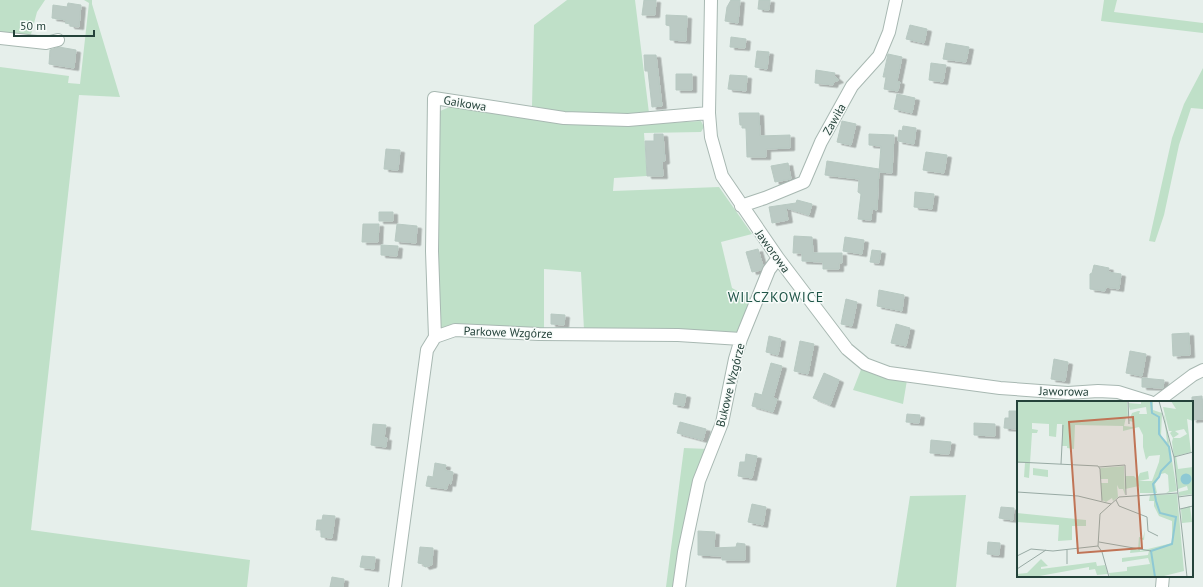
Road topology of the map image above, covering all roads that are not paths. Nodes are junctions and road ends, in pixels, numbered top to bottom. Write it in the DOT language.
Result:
graph roads {
  1 [pos="711,0"];
  2 [pos="896,0"];
  3 [pos="0,38"];
  4 [pos="58,40"];
  5 [pos="709,113"];
  6 [pos="741,206"];
  7 [pos="778,258"];
  8 [pos="435,337"];
  9 [pos="741,339"];
  10 [pos="1203,370"];
  11 [pos="1147,401"];
  12 [pos="1158,401"];
  13 [pos="1163,577"];
  14 [pos="395,587"];
  15 [pos="679,587"];
  16 [pos="1162,587"];
  1 -- 5 [label="street, Jaworowa"];
  2 -- 6 [label="street, Zawiła"];
  3 -- 4 [label="street"];
  5 -- 6 [label="street, Jaworowa"];
  5 -- 8 [label="street, Gaikowa"];
  6 -- 7 [label="street, Jaworowa"];
  7 -- 9 [label="street, Bukowe Wzgórze"];
  7 -- 11 [label="street, Jaworowa"];
  8 -- 9 [label="street, Parkowe Wzgórze"];
  8 -- 14 [label="street"];
  9 -- 15 [label="street, Bukowe Wzgórze"];
  10 -- 12 [label="street"];
  13 -- 16 [label="street"];
}
